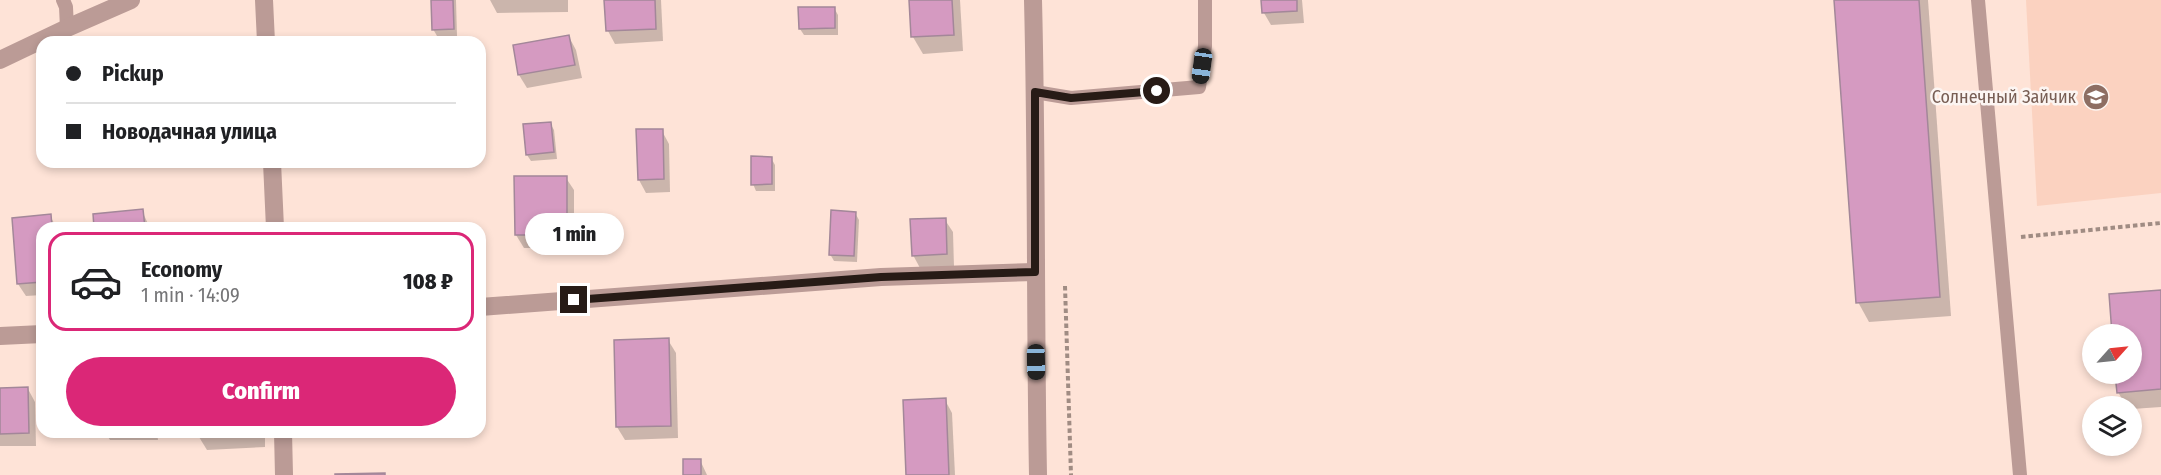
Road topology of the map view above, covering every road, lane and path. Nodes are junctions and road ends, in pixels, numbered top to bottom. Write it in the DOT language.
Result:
graph roads {
  1 [pos="63,0"];
  2 [pos="131,0"];
  3 [pos="264,0"];
  4 [pos="1033,0"];
  5 [pos="1205,0"];
  6 [pos="1978,0"];
  7 [pos="67,27"];
  8 [pos="49,36"];
  9 [pos="266,36"];
  10 [pos="36,42"];
  11 [pos="0,60"];
  12 [pos="1035,92"];
  13 [pos="272,168"];
  14 [pos="275,222"];
  15 [pos="2161,223"];
  16 [pos="1999,239"];
  17 [pos="1035,272"];
  18 [pos="486,307"];
  19 [pos="36,334"];
  20 [pos="0,336"];
  21 [pos="283,438"];
  22 [pos="285,475"];
  23 [pos="1038,475"];
  24 [pos="2020,475"];
  1 -- 7 [label="lane"];
  2 -- 7 [label="street"];
  3 -- 9 [label="street"];
  4 -- 12 [label="street"];
  5 -- 12 [label="lane"];
  6 -- 16 [label="lane"];
  7 -- 8 [label="street"];
  10 -- 11 [label="street"];
  12 -- 17 [label="street"];
  13 -- 14 [label="street"];
  15 -- 16 [label="path"];
  16 -- 24 [label="lane"];
  17 -- 18 [label="street"];
  17 -- 23 [label="street"];
  19 -- 20 [label="street"];
  21 -- 22 [label="street"];
}
